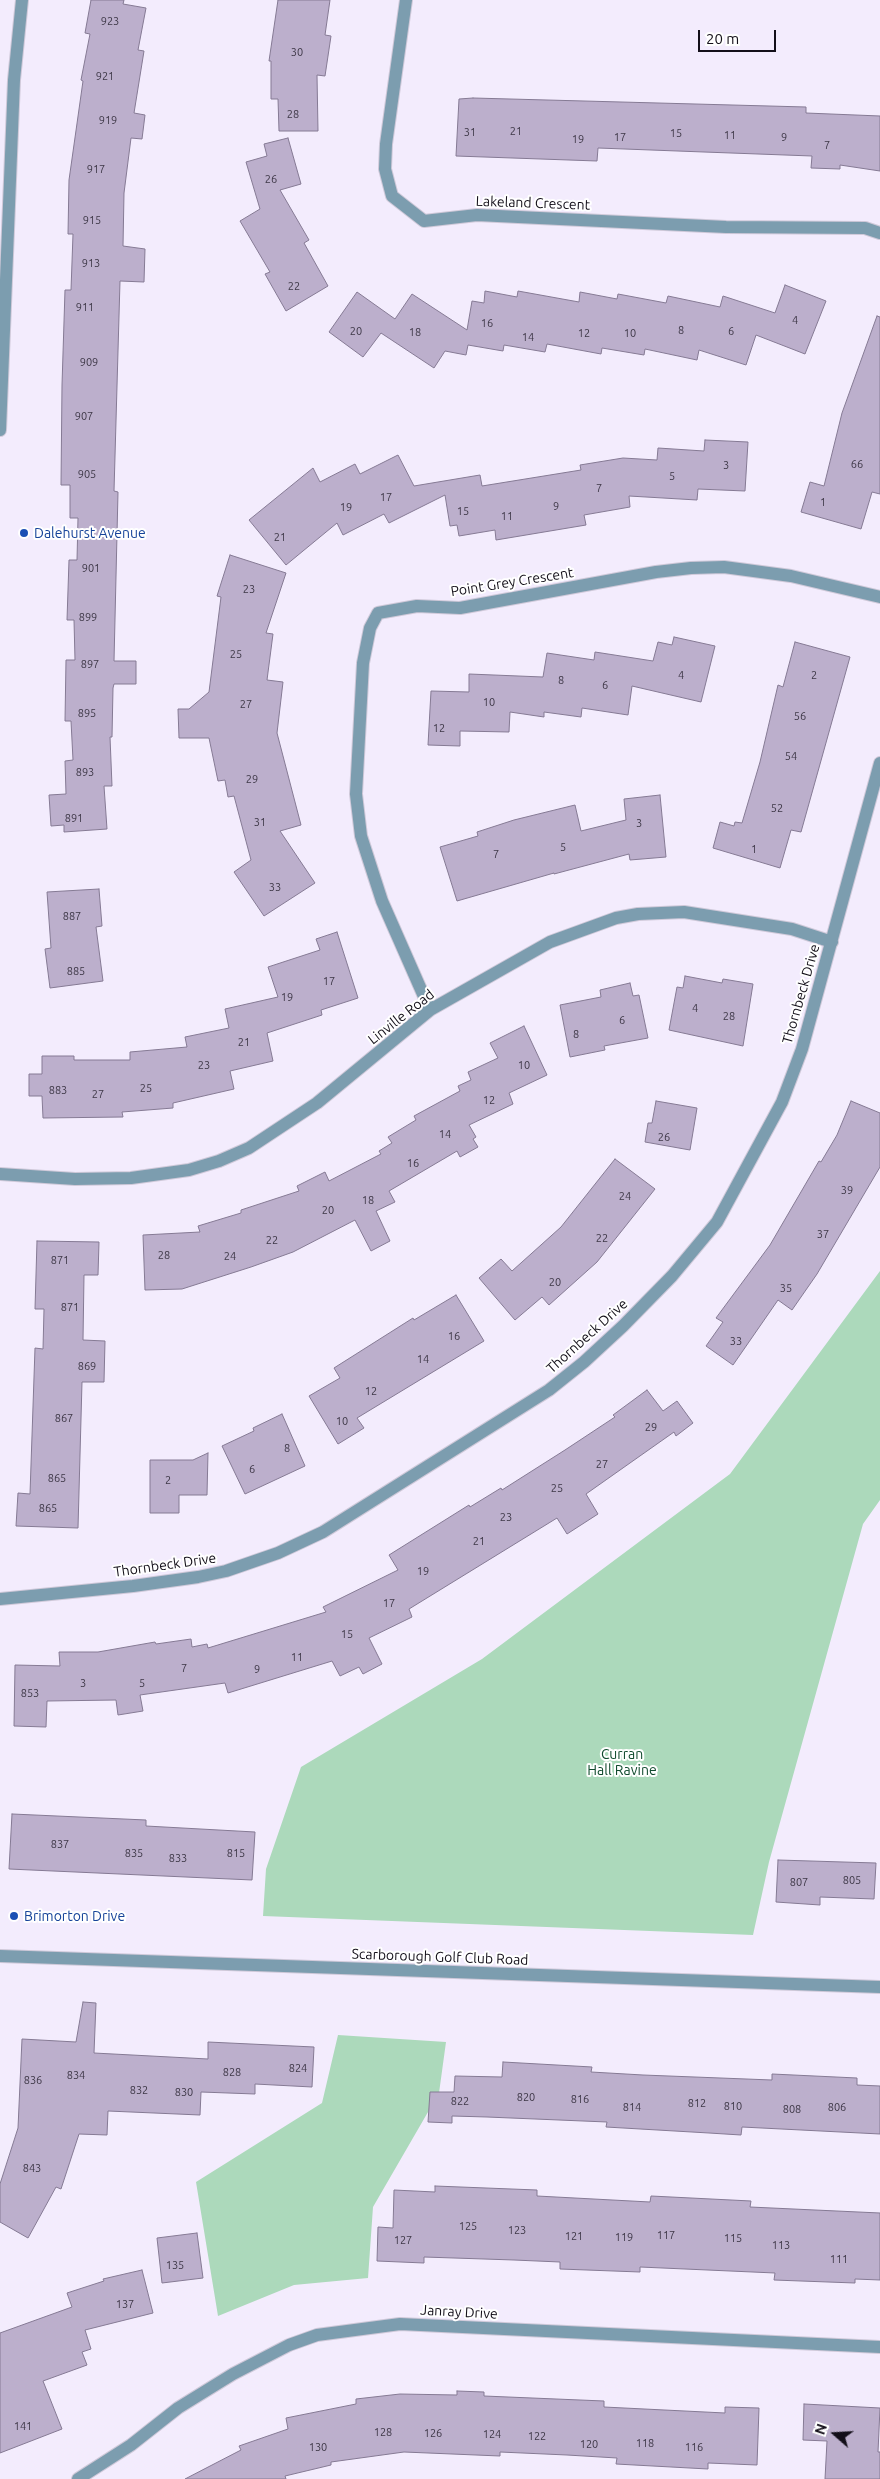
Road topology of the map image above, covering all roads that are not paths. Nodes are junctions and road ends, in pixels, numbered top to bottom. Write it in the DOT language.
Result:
graph roads {
  1 [pos="22,0"];
  2 [pos="406,0"];
  3 [pos="880,233"];
  4 [pos="0,430"];
  5 [pos="880,597"];
  6 [pos="880,763"];
  7 [pos="832,942"];
  8 [pos="430,1010"];
  9 [pos="0,1174"];
  10 [pos="0,1599"];
  11 [pos="0,1956"];
  12 [pos="880,1986"];
  13 [pos="880,2347"];
  14 [pos="78,2479"];
  1 -- 4 [label="street"];
  2 -- 3 [label="street, Lakeland Crescent"];
  5 -- 8 [label="street, Point Grey Crescent"];
  6 -- 7 [label="street, Thornbeck Drive"];
  7 -- 8 [label="street, Linville Road"];
  7 -- 10 [label="street, Thornbeck Drive"];
  8 -- 9 [label="street, Linville Road"];
  11 -- 12 [label="street, Scarborough Golf Club Road"];
  13 -- 14 [label="street, Janray Drive"];
}
